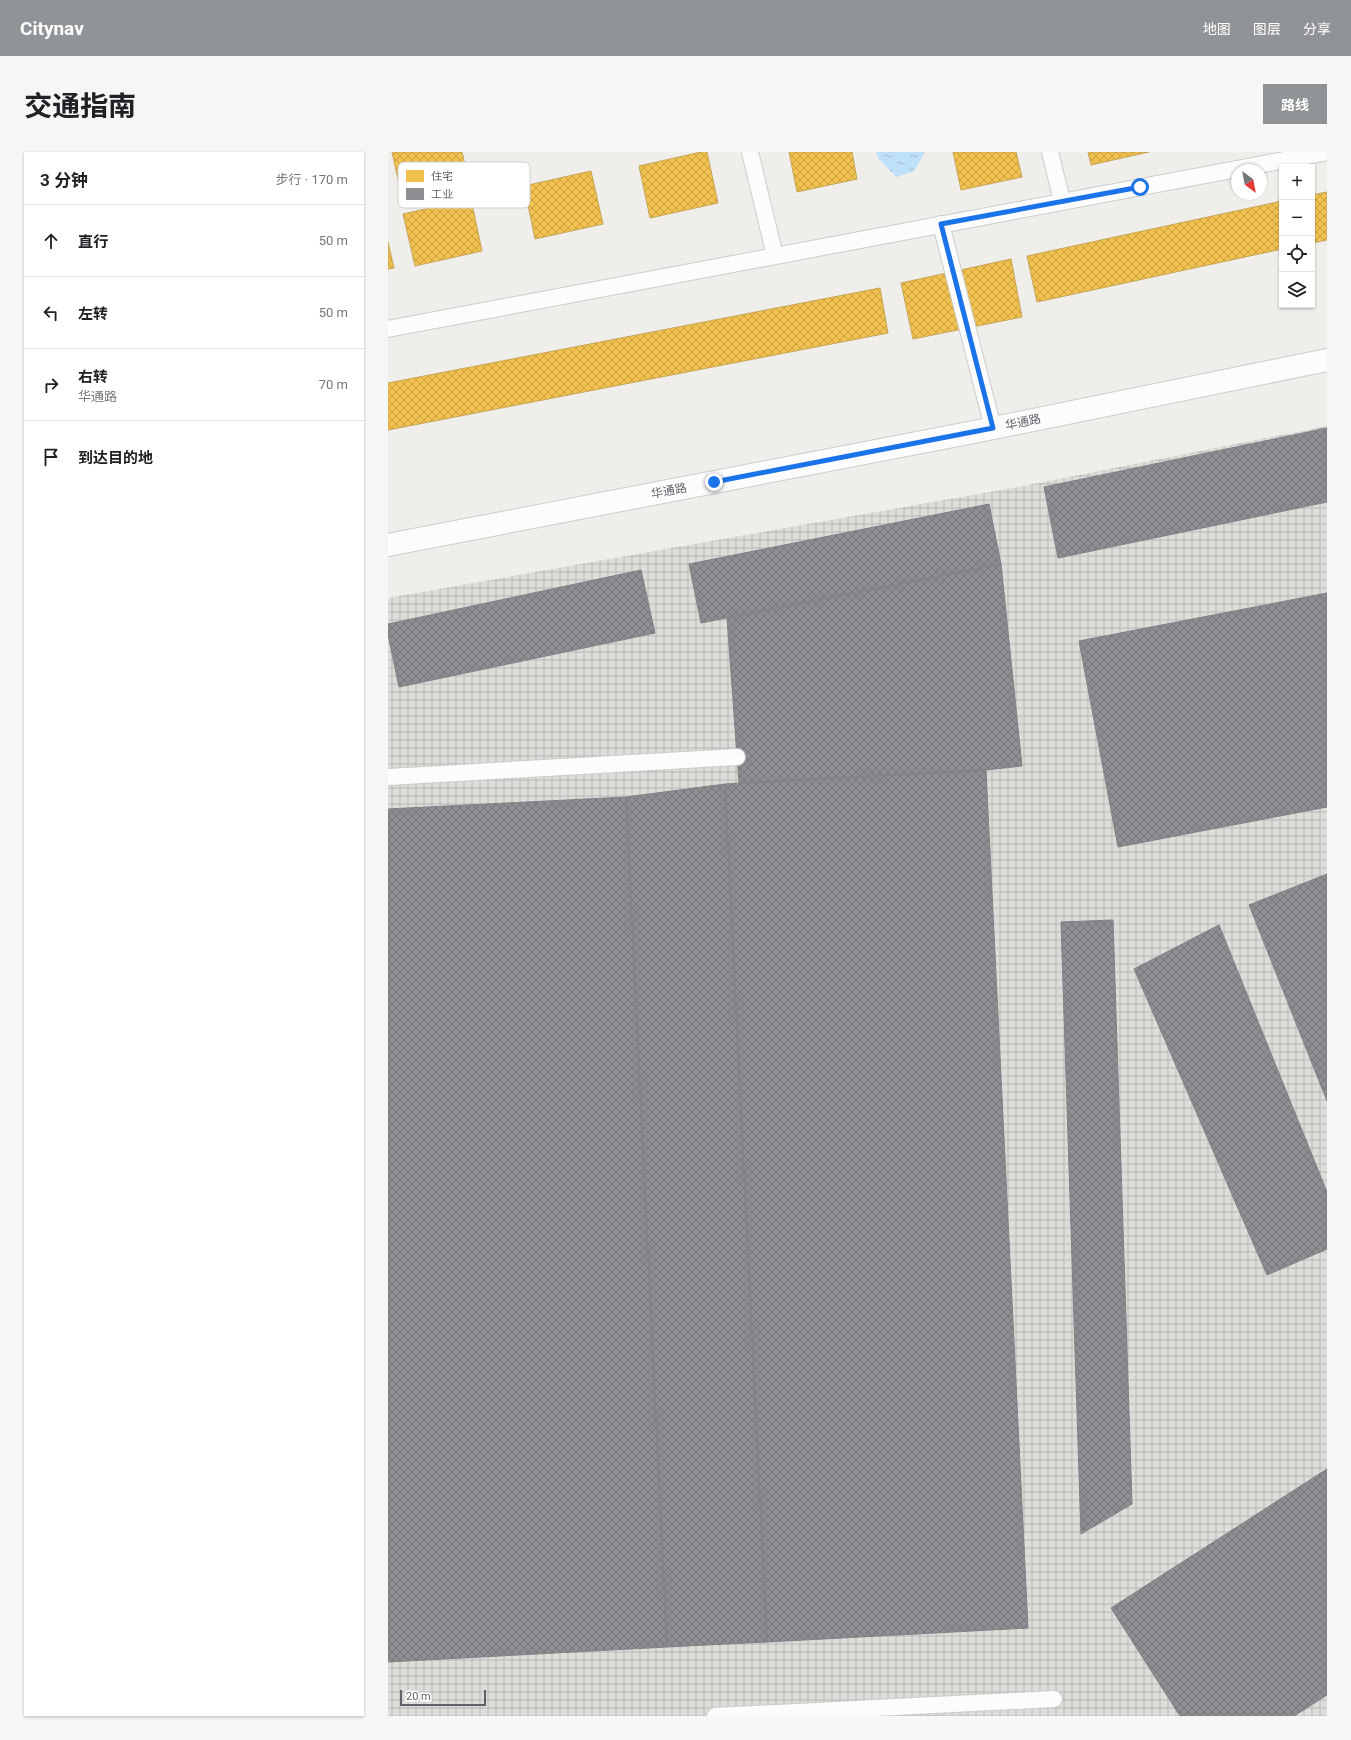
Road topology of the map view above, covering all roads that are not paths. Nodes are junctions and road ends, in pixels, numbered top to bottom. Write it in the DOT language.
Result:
graph roads {
  1 [pos="750,152"];
  2 [pos="1050,152"];
  3 [pos="1317,153"];
  4 [pos="1062,201"];
  5 [pos="941,224"];
  6 [pos="775,256"];
  7 [pos="388,330"];
  8 [pos="1327,360"];
  9 [pos="993,428"];
  10 [pos="388,546"];
  11 [pos="737,757"];
  12 [pos="388,777"];
  13 [pos="1054,1699"];
  14 [pos="714,1716"];
  1 -- 6 [label="lane"];
  2 -- 4 [label="lane"];
  3 -- 4 [label="lane"];
  4 -- 5 [label="lane"];
  5 -- 6 [label="lane"];
  5 -- 9 [label="lane"];
  6 -- 7 [label="lane"];
  8 -- 9 [label="street, 华通路"];
  9 -- 10 [label="street, 华通路"];
  11 -- 12 [label="lane"];
  13 -- 14 [label="lane"];
}
